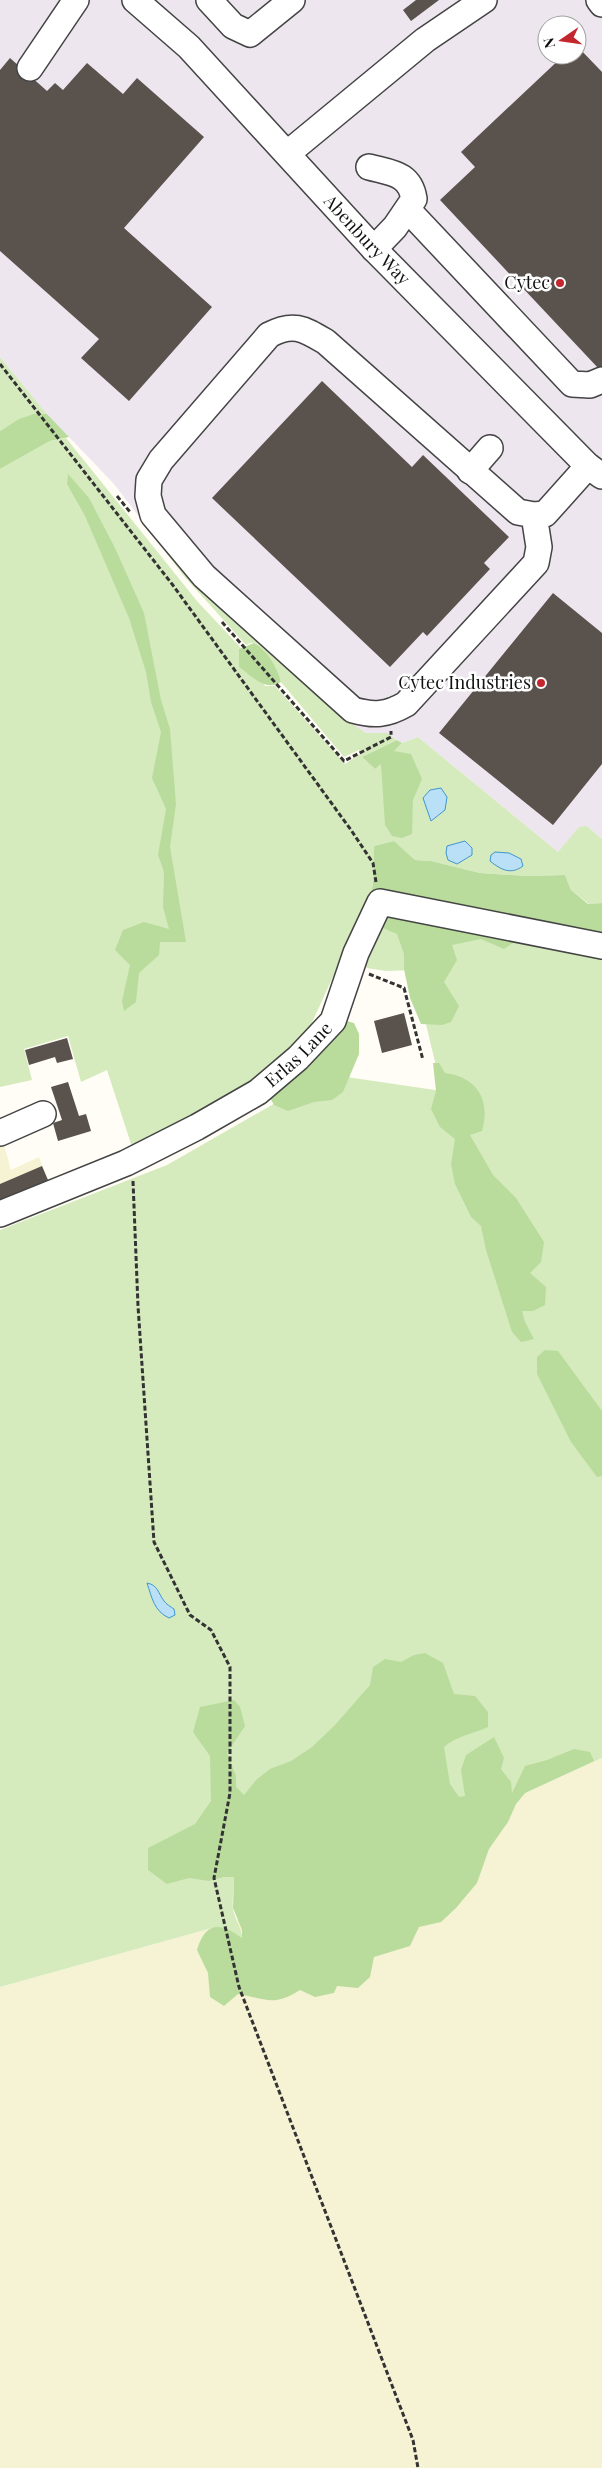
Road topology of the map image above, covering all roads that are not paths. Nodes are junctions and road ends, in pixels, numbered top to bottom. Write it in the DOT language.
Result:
graph roads {
  1 [pos="76,0"];
  2 [pos="135,0"];
  3 [pos="209,0"];
  4 [pos="292,0"];
  5 [pos="484,0"];
  6 [pos="599,0"];
  7 [pos="602,4"];
  8 [pos="30,68"];
  9 [pos="288,154"];
  10 [pos="369,167"];
  11 [pos="408,210"];
  12 [pos="374,249"];
  13 [pos="602,380"];
  14 [pos="490,448"];
  15 [pos="470,470"];
  16 [pos="595,471"];
  17 [pos="534,515"];
  18 [pos="602,946"];
  19 [pos="43,1114"];
  20 [pos="0,1133"];
  21 [pos="0,1214"];
  1 -- 8 [label="street"];
  2 -- 9 [label="street, Abenbury Way"];
  3 -- 4 [label="street"];
  5 -- 9 [label="street"];
  6 -- 7 [label="street"];
  9 -- 12 [label="street, Abenbury Way"];
  10 -- 11 [label="street"];
  11 -- 12 [label="street"];
  11 -- 13 [label="street"];
  12 -- 16 [label="street, Abenbury Way"];
  14 -- 15 [label="street"];
  15 -- 17 [label="street"];
  15 -- 17 [label="street"];
  16 -- 17 [label="street"];
  18 -- 21 [label="street, Erlas Lane"];
  19 -- 20 [label="street"];
}
